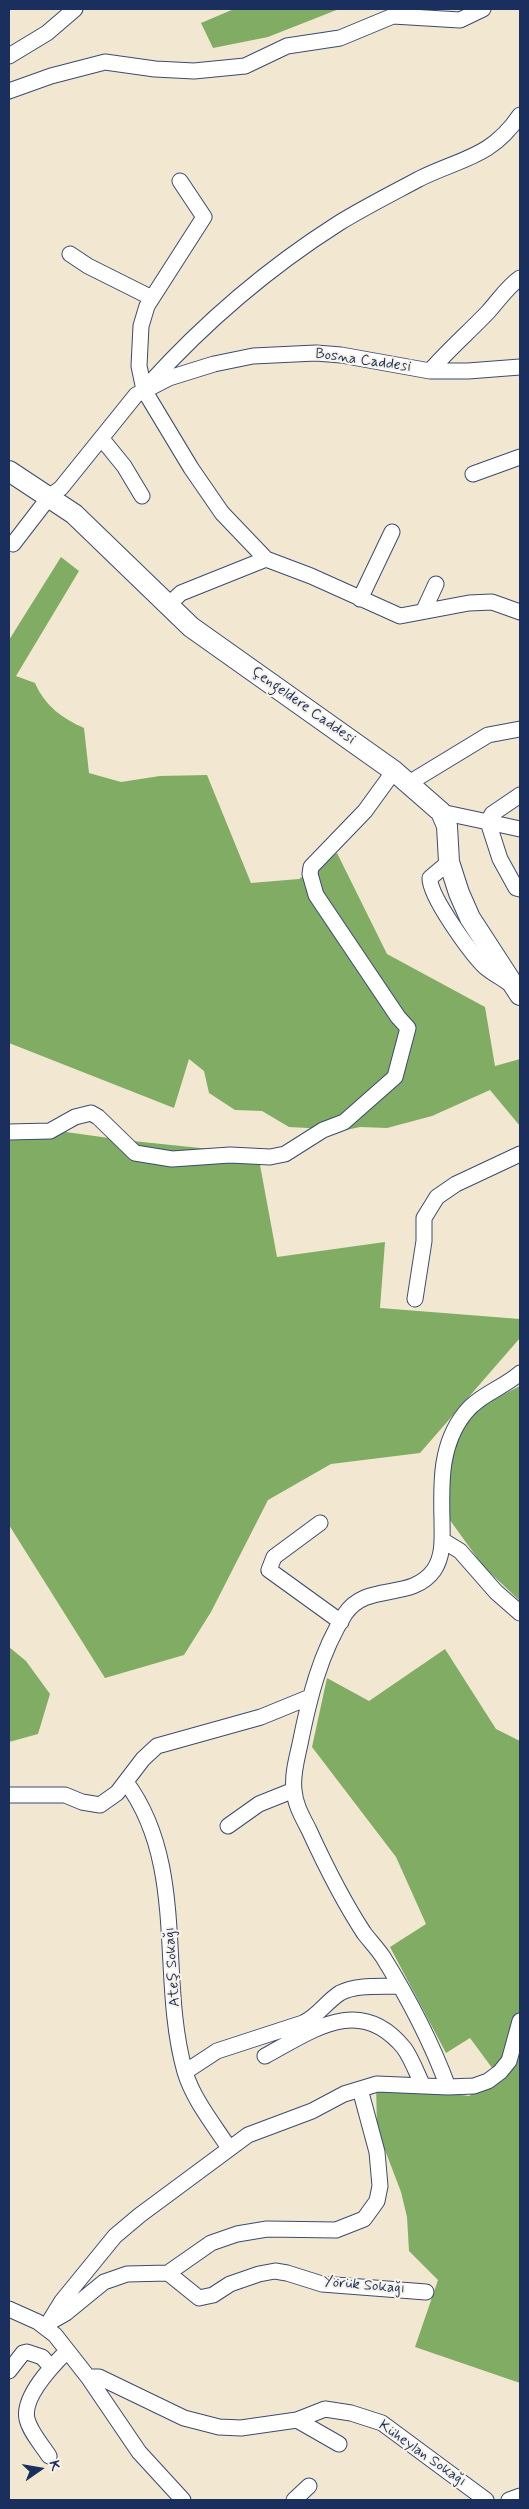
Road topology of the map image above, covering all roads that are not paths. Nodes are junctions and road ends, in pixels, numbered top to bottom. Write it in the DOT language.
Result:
graph roads {
  1 [pos="75,9"];
  2 [pos="483,9"];
  3 [pos="9,56"];
  4 [pos="9,91"];
  5 [pos="520,116"];
  6 [pos="180,181"];
  7 [pos="70,254"];
  8 [pos="520,278"];
  9 [pos="152,298"];
  10 [pos="520,367"];
  11 [pos="430,371"];
  12 [pos="144,390"];
  13 [pos="102,439"];
  14 [pos="520,457"];
  15 [pos="9,471"];
  16 [pos="473,474"];
  17 [pos="50,496"];
  18 [pos="142,496"];
  19 [pos="392,532"];
  20 [pos="13,544"];
  21 [pos="266,559"];
  22 [pos="436,584"];
  23 [pos="360,599"];
  24 [pos="167,606"];
  25 [pos="424,610"];
  26 [pos="520,612"];
  27 [pos="520,729"];
  28 [pos="401,777"];
  29 [pos="520,795"];
  30 [pos="441,812"];
  31 [pos="488,822"];
  32 [pos="520,829"];
  33 [pos="520,889"];
  34 [pos="518,991"];
  35 [pos="9,1132"];
  36 [pos="520,1154"];
  37 [pos="415,1299"];
  38 [pos="520,1374"];
  39 [pos="320,1522"];
  40 [pos="442,1540"];
  41 [pos="520,1613"];
  42 [pos="341,1622"];
  43 [pos="310,1697"];
  44 [pos="126,1782"];
  45 [pos="294,1790"];
  46 [pos="9,1795"];
  47 [pos="228,1826"];
  48 [pos="400,1986"];
  49 [pos="520,2021"];
  50 [pos="265,2056"];
  51 [pos="185,2072"];
  52 [pos="423,2086"];
  53 [pos="448,2087"];
  54 [pos="360,2089"];
  55 [pos="229,2148"];
  56 [pos="168,2273"];
  57 [pos="426,2292"];
  58 [pos="9,2309"];
  59 [pos="49,2324"];
  60 [pos="67,2351"];
  61 [pos="51,2367"];
  62 [pos="9,2371"];
  63 [pos="88,2377"];
  64 [pos="297,2420"];
  65 [pos="339,2444"];
  66 [pos="49,2456"];
  67 [pos="309,2486"];
  68 [pos="520,2496"];
  69 [pos="183,2500"];
  70 [pos="294,2500"];
  71 [pos="486,2500"];
  72 [pos="509,2500"];
  1 -- 3 [label="street"];
  2 -- 4 [label="street"];
  5 -- 12 [label="street"];
  6 -- 9 [label="street"];
  7 -- 9 [label="street"];
  8 -- 11 [label="street"];
  9 -- 12 [label="street"];
  10 -- 11 [label="street, Bosna Caddesi"];
  11 -- 12 [label="street, Bosna Caddesi"];
  12 -- 13 [label="street, Bosna Caddesi"];
  12 -- 21 [label="street"];
  13 -- 17 [label="street, Bosna Caddesi"];
  13 -- 18 [label="street"];
  14 -- 16 [label="street"];
  15 -- 17 [label="main road, Çengeldere Caddesi"];
  17 -- 20 [label="street, Bosna Caddesi"];
  17 -- 24 [label="main road, Çengeldere Caddesi"];
  19 -- 23 [label="street"];
  21 -- 23 [label="street"];
  21 -- 24 [label="street"];
  22 -- 25 [label="street"];
  23 -- 25 [label="street"];
  24 -- 28 [label="main road, Çengeldere Caddesi"];
  25 -- 26 [label="street"];
  27 -- 28 [label="street"];
  28 -- 30 [label="main road, Çengeldere Caddesi"];
  28 -- 35 [label="street"];
  29 -- 31 [label="street"];
  30 -- 31 [label="street"];
  30 -- 34 [label="main road"];
  31 -- 32 [label="street"];
  31 -- 33 [label="street"];
  36 -- 37 [label="street"];
  38 -- 40 [label="street"];
  39 -- 42 [label="street"];
  40 -- 41 [label="street"];
  40 -- 42 [label="street"];
  42 -- 43 [label="street"];
  43 -- 44 [label="street"];
  43 -- 45 [label="street"];
  44 -- 46 [label="street"];
  44 -- 51 [label="street, Ateş Sokağı"];
  45 -- 47 [label="street"];
  45 -- 48 [label="street"];
  48 -- 51 [label="street"];
  48 -- 53 [label="street"];
  49 -- 53 [label="street"];
  50 -- 52 [label="street"];
  51 -- 55 [label="street, Ateş Sokağı"];
  52 -- 53 [label="street"];
  52 -- 54 [label="street"];
  54 -- 55 [label="street"];
  54 -- 56 [label="street"];
  55 -- 59 [label="street"];
  56 -- 57 [label="street, Yörük Sokağı"];
  56 -- 59 [label="street"];
  58 -- 59 [label="street"];
  59 -- 60 [label="street"];
  60 -- 61 [label="street"];
  60 -- 63 [label="street"];
  61 -- 62 [label="street"];
  61 -- 66 [label="street"];
  63 -- 64 [label="street, Küheylan Sokağı"];
  63 -- 69 [label="street"];
  64 -- 65 [label="street"];
  64 -- 71 [label="street, Küheylan Sokağı"];
  67 -- 70 [label="street"];
  68 -- 72 [label="street"];
}
